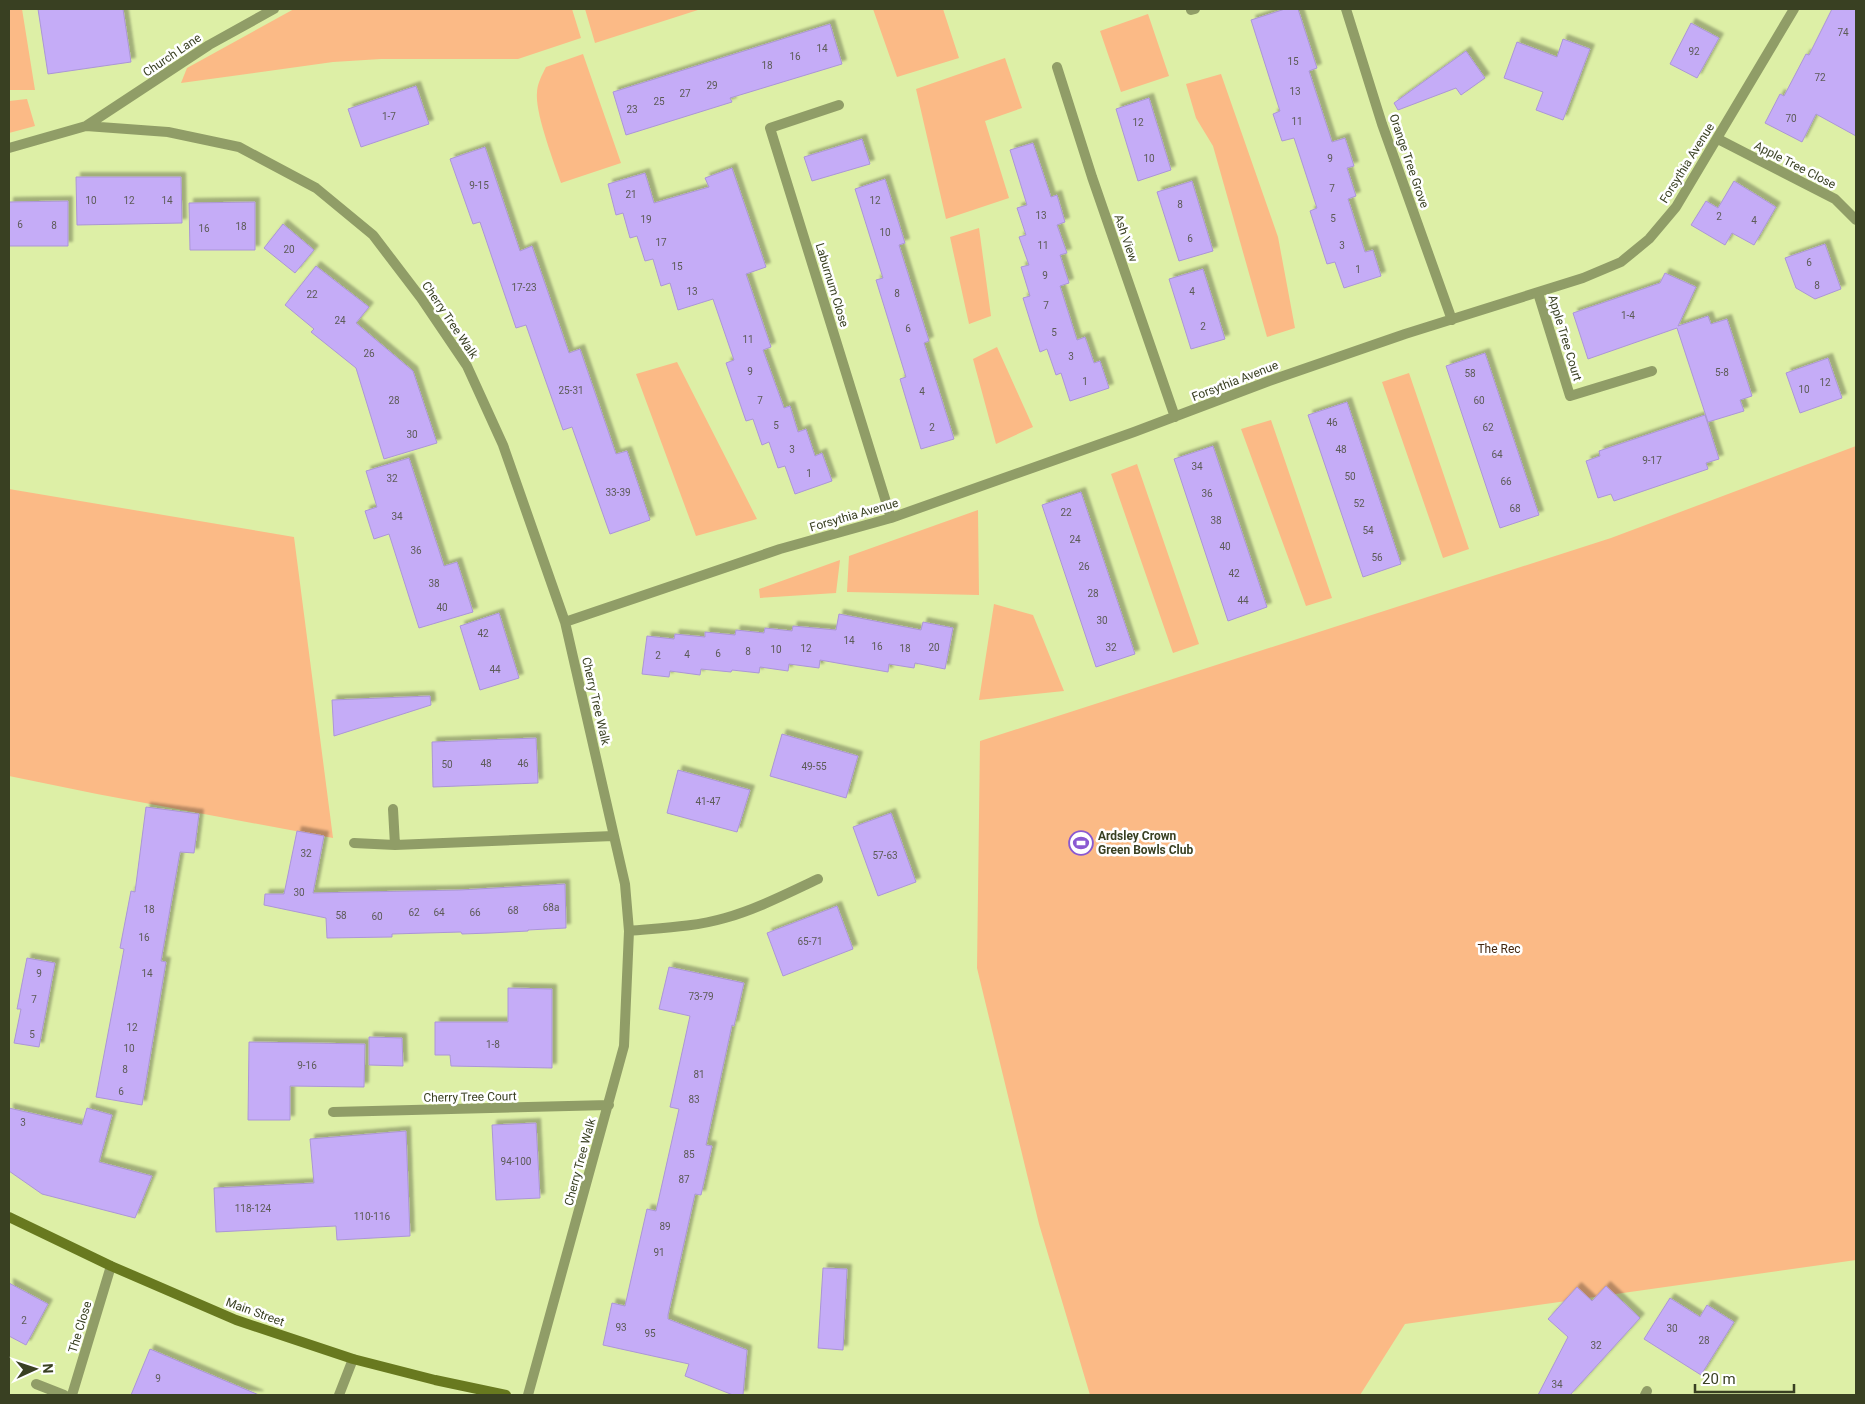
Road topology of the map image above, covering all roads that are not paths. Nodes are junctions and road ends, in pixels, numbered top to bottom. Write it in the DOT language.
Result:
graph roads {
  1 [pos="274,9"];
  2 [pos="1346,9"];
  3 [pos="1794,9"];
  4 [pos="1057,67"];
  5 [pos="839,105"];
  6 [pos="86,126"];
  7 [pos="1718,138"];
  8 [pos="9,148"];
  9 [pos="1856,220"];
  10 [pos="1538,293"];
  11 [pos="1452,320"];
  12 [pos="1652,371"];
  13 [pos="1175,417"];
  14 [pos="890,518"];
  15 [pos="565,622"];
  16 [pos="393,809"];
  17 [pos="613,836"];
  18 [pos="354,843"];
  19 [pos="395,845"];
  20 [pos="818,879"];
  21 [pos="629,931"];
  22 [pos="609,1106"];
  23 [pos="333,1112"];
  24 [pos="9,1217"];
  25 [pos="111,1266"];
  26 [pos="353,1359"];
  27 [pos="36,1384"];
  28 [pos="64,1395"];
  29 [pos="72,1395"];
  30 [pos="339,1395"];
  31 [pos="506,1395"];
  32 [pos="528,1395"];
  1 -- 6 [label="street, Church Lane"];
  2 -- 11 [label="street, Orange Tree Grove"];
  3 -- 7 [label="street, Forsythia Avenue"];
  4 -- 13 [label="street, Ash View"];
  5 -- 14 [label="street, Laburnum Close"];
  6 -- 8 [label="street, Cherry Tree Walk"];
  6 -- 15 [label="street, Cherry Tree Walk"];
  7 -- 9 [label="street, Apple Tree Close"];
  7 -- 10 [label="street, Forsythia Avenue"];
  10 -- 11 [label="street, Forsythia Avenue"];
  10 -- 12 [label="street, Apple Tree Court"];
  11 -- 13 [label="street, Forsythia Avenue"];
  13 -- 14 [label="street, Forsythia Avenue"];
  14 -- 15 [label="street, Forsythia Avenue"];
  15 -- 17 [label="street, Cherry Tree Walk"];
  16 -- 19 [label="street"];
  17 -- 19 [label="street"];
  17 -- 21 [label="street, Cherry Tree Walk"];
  18 -- 19 [label="street"];
  20 -- 21 [label="street"];
  21 -- 22 [label="street, Cherry Tree Walk"];
  22 -- 23 [label="street, Cherry Tree Court"];
  22 -- 32 [label="street, Cherry Tree Walk"];
  24 -- 25 [label="street, Main Street"];
  25 -- 26 [label="street, Main Street"];
  25 -- 29 [label="street, The Close"];
  26 -- 30 [label="street"];
  26 -- 31 [label="street, Main Street"];
  27 -- 28 [label="street"];
}
